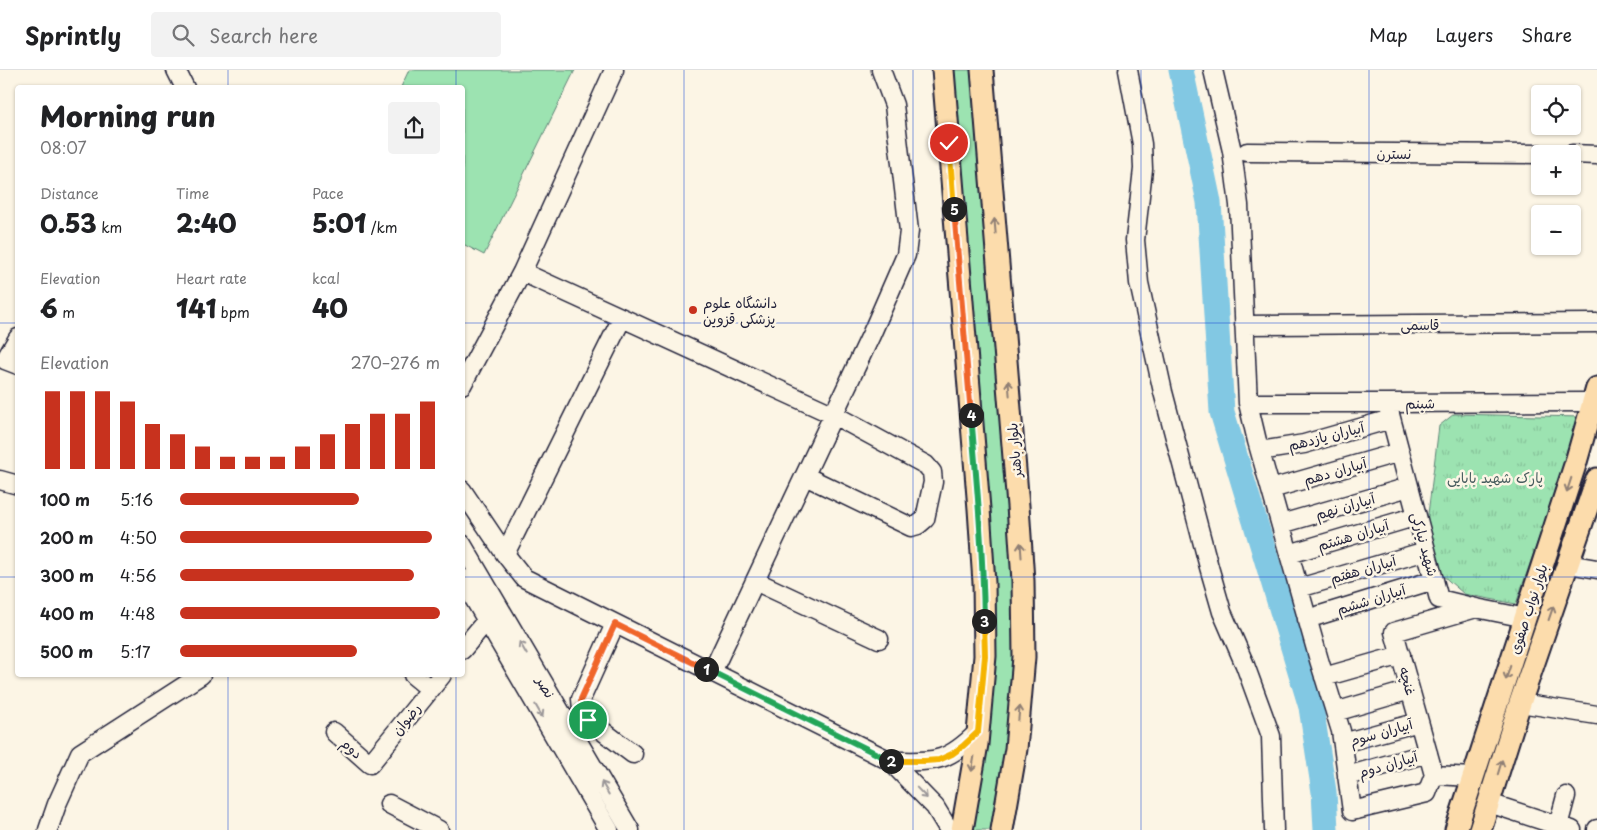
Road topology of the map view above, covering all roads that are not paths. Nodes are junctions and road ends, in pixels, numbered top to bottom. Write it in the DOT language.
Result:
graph roads {
  1 [pos="176,70"];
  2 [pos="614,70"];
  3 [pos="881,70"];
  4 [pos="943,70"];
  5 [pos="982,70"];
  6 [pos="1128,70"];
  7 [pos="1213,70"];
  8 [pos="184,85"];
  9 [pos="1247,152"];
  10 [pos="1531,154"];
  11 [pos="1581,154"];
  12 [pos="1597,155"];
  13 [pos="522,272"];
  14 [pos="622,318"];
  15 [pos="1597,322"];
  16 [pos="1244,325"];
  17 [pos="15,343"];
  18 [pos="15,364"];
  19 [pos="465,379"];
  20 [pos="1595,395"];
  21 [pos="1248,403"];
  22 [pos="1389,411"];
  23 [pos="834,415"];
  24 [pos="1260,450"];
  25 [pos="1400,452"];
  26 [pos="1576,462"];
  27 [pos="1597,473"];
  28 [pos="805,476"];
  29 [pos="1597,479"];
  30 [pos="0,480"];
  31 [pos="15,485"];
  32 [pos="1410,487"];
  33 [pos="1271,489"];
  34 [pos="465,494"];
  35 [pos="1417,516"];
  36 [pos="1281,524"];
  37 [pos="465,549"];
  38 [pos="1426,551"];
  39 [pos="505,554"];
  40 [pos="1289,554"];
  41 [pos="1568,564"];
  42 [pos="1597,569"];
  43 [pos="755,580"];
  44 [pos="1434,580"];
  45 [pos="465,583"];
  46 [pos="1299,588"];
  47 [pos="1476,608"];
  48 [pos="1526,618"];
  49 [pos="1307,619"];
  50 [pos="486,621"];
  51 [pos="615,624"];
  52 [pos="878,639"];
  53 [pos="465,646"];
  54 [pos="1401,655"];
  55 [pos="712,672"];
  56 [pos="1324,676"];
  57 [pos="198,677"];
  58 [pos="415,677"];
  59 [pos="440,677"];
  60 [pos="430,689"];
  61 [pos="1410,690"];
  62 [pos="1520,703"];
  63 [pos="1335,712"];
  64 [pos="1597,715"];
  65 [pos="1419,722"];
  66 [pos="334,732"];
  67 [pos="978,732"];
  68 [pos="1343,743"];
  69 [pos="1428,753"];
  70 [pos="633,754"];
  71 [pos="890,761"];
  72 [pos="370,764"];
  73 [pos="1434,775"];
  74 [pos="1347,776"];
  75 [pos="1474,777"];
  76 [pos="1566,796"];
  77 [pos="1488,803"];
  78 [pos="389,804"];
  79 [pos="1565,828"];
  80 [pos="606,829"];
  81 [pos="48,830"];
  82 [pos="439,830"];
  83 [pos="630,830"];
  84 [pos="949,830"];
  85 [pos="962,830"];
  86 [pos="1002,830"];
  87 [pos="1274,830"];
  88 [pos="1456,830"];
  89 [pos="1480,830"];
  1 -- 8 [label="street"];
  2 -- 13 [label="street"];
  3 -- 23 [label="street"];
  4 -- 67 [label="main road"];
  86 -- 5 [label="main road, بلوار باهنر, one-way"];
  6 -- 87 [label="street"];
  7 -- 16 [label="street"];
  9 -- 10 [label="street, نسترن"];
  11 -- 12 [label="street"];
  13 -- 14 [label="street"];
  13 -- 19 [label="street"];
  14 -- 23 [label="street"];
  14 -- 39 [label="street"];
  15 -- 16 [label="street, قاسمی"];
  16 -- 21 [label="street"];
  17 -- 18 [label="street"];
  20 -- 22 [label="street, شبنم"];
  20 -- 26 [label="main road, بلوار نواب صفوی"];
  21 -- 22 [label="street, شبنم"];
  21 -- 24 [label="street"];
  22 -- 24 [label="street, آبیاران یازدهم"];
  22 -- 25 [label="street, شهید نیارکی"];
  23 -- 28 [label="street"];
  23 -- 28 [label="street"];
  24 -- 33 [label="street"];
  25 -- 32 [label="street, شهید نیارکی"];
  25 -- 33 [label="street, آبیاران دهم"];
  26 -- 27 [label="main road"];
  26 -- 48 [label="main road, بلوار نواب صفوی, one-way"];
  28 -- 43 [label="street"];
  29 -- 41 [label="main road, بلوار نواب صفوی"];
  30 -- 31 [label="street"];
  32 -- 35 [label="street, شهید نیارکی"];
  32 -- 36 [label="street, آبیاران نهم"];
  33 -- 36 [label="street"];
  34 -- 39 [label="street"];
  35 -- 38 [label="street, شهید نیارکی"];
  35 -- 40 [label="street, آبیاران هشتم"];
  36 -- 40 [label="street"];
  83 -- 37 [label="street, نصر, one-way"];
  38 -- 44 [label="street, شهید نیارکی"];
  38 -- 46 [label="street, آبیاران هفتم"];
  39 -- 51 [label="street"];
  40 -- 46 [label="street"];
  41 -- 42 [label="street"];
  62 -- 41 [label="main road, بلوار نواب صفوی, one-way"];
  43 -- 52 [label="street"];
  43 -- 55 [label="street"];
  44 -- 47 [label="street, شهید نیارکی"];
  44 -- 49 [label="street, آبیاران ششم"];
  45 -- 50 [label="street, نصر"];
  46 -- 49 [label="street"];
  47 -- 48 [label="street, شهید نیارکی"];
  47 -- 54 [label="street, غنچه"];
  48 -- 75 [label="main road, بلوار نواب صفوی, one-way"];
  49 -- 56 [label="street"];
  50 -- 53 [label="street"];
  50 -- 80 [label="street, نصر, one-way"];
  51 -- 55 [label="street"];
  51 -- 70 [label="street"];
  54 -- 56 [label="street"];
  54 -- 61 [label="street, غنچه"];
  55 -- 71 [label="street"];
  56 -- 63 [label="street"];
  57 -- 81 [label="street"];
  58 -- 60 [label="street"];
  59 -- 60 [label="street, رضوان"];
  60 -- 72 [label="street, رضوان"];
  61 -- 63 [label="street"];
  61 -- 65 [label="street, غنچه"];
  62 -- 64 [label="street"];
  77 -- 62 [label="main road, بلوار نواب صفوی, one-way"];
  63 -- 68 [label="street"];
  65 -- 68 [label="street, آبیاران سوم"];
  65 -- 69 [label="street, غنچه"];
  66 -- 72 [label="street, دوم"];
  67 -- 71 [label="street"];
  67 -- 85 [label="main road, one-way"];
  68 -- 74 [label="street"];
  69 -- 73 [label="street, غنچه"];
  69 -- 74 [label="street, آبیاران دوم"];
  71 -- 84 [label="street, one-way"];
  73 -- 74 [label="street"];
  73 -- 75 [label="street"];
  75 -- 88 [label="main road, بلوار نواب صفوی"];
  76 -- 79 [label="street"];
  77 -- 79 [label="street"];
  77 -- 89 [label="main road, بلوار نواب صفوی"];
  78 -- 82 [label="street"];
}
